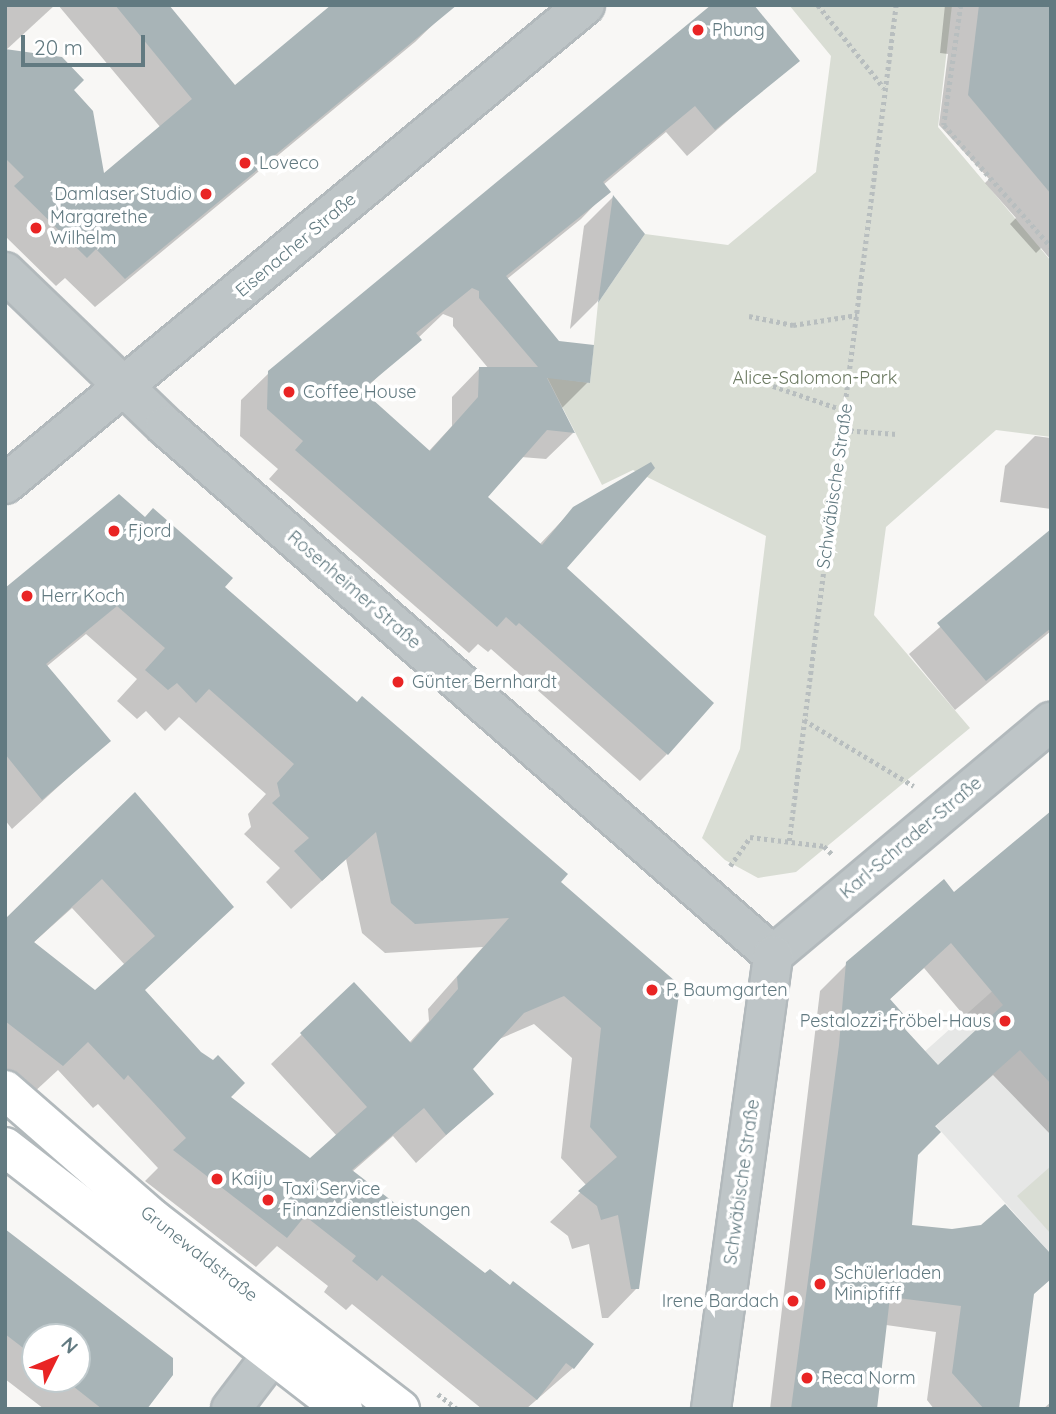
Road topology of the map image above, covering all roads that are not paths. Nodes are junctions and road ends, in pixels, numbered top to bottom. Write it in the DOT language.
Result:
graph roads {
  1 [pos="571,10"];
  2 [pos="5,272"];
  3 [pos="124,387"];
  4 [pos="5,484"];
  5 [pos="1051,722"];
  6 [pos="773,955"];
  7 [pos="5,1090"];
  8 [pos="5,1147"];
  9 [pos="272,1355"];
  10 [pos="231,1409"];
  11 [pos="343,1409"];
  12 [pos="400,1409"];
  13 [pos="711,1409"];
  1 -- 3 [label="street, Eisenacher Straße"];
  2 -- 3 [label="street, Rosenheimer Straße"];
  3 -- 4 [label="street, Eisenacher Straße"];
  3 -- 6 [label="street, Rosenheimer Straße"];
  5 -- 6 [label="street, Karl-Schrader-Straße"];
  6 -- 13 [label="street, Schwäbische Straße"];
  7 -- 12 [label="main road, Grunewaldstraße"];
  8 -- 9 [label="main road, Grunewaldstraße"];
  9 -- 10 [label="street"];
  9 -- 11 [label="main road, Grunewaldstraße"];
}
